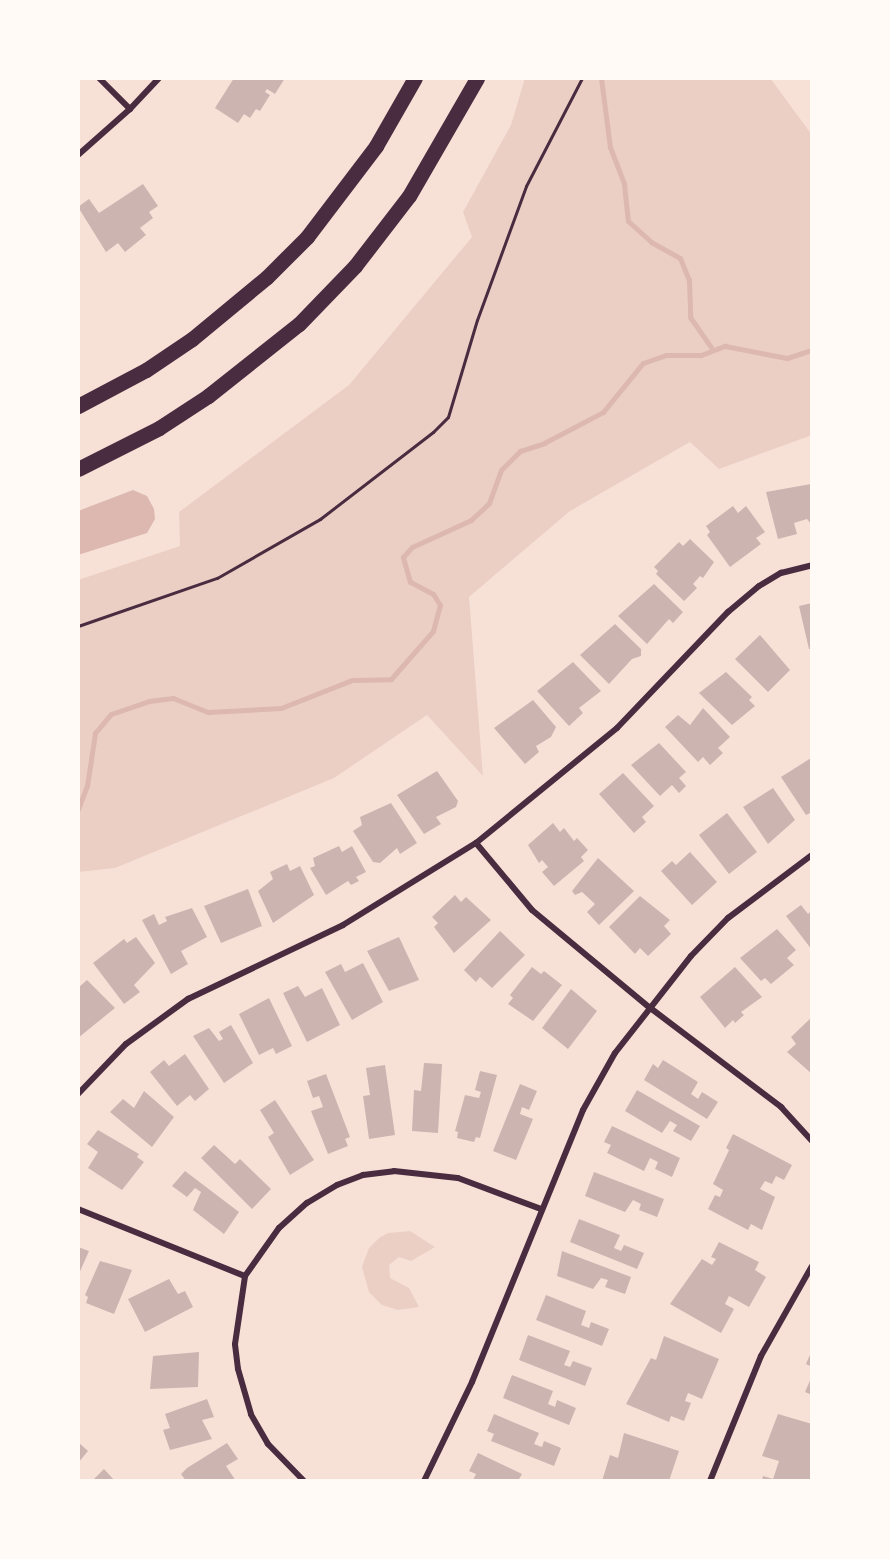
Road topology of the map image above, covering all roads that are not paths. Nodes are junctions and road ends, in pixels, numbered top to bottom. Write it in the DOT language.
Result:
graph roads {
  1 [pos="99,78"];
  2 [pos="159,78"];
  3 [pos="415,78"];
  4 [pos="477,78"];
  5 [pos="130,110"];
  6 [pos="78,155"];
  7 [pos="78,406"];
  8 [pos="78,469"];
  9 [pos="812,566"];
  10 [pos="476,843"];
  11 [pos="812,855"];
  12 [pos="649,1007"];
  13 [pos="78,1094"];
  14 [pos="812,1141"];
  15 [pos="78,1209"];
  16 [pos="541,1209"];
  17 [pos="812,1266"];
  18 [pos="245,1276"];
  19 [pos="304,1481"];
  20 [pos="423,1481"];
  21 [pos="710,1481"];
  1 -- 5 [label="street"];
  2 -- 5 [label="street"];
  3 -- 7 [label="main road"];
  4 -- 8 [label="main road"];
  5 -- 6 [label="street"];
  9 -- 10 [label="street"];
  10 -- 12 [label="street"];
  10 -- 13 [label="street"];
  11 -- 12 [label="street"];
  12 -- 14 [label="street"];
  12 -- 16 [label="street"];
  15 -- 18 [label="street"];
  16 -- 18 [label="street"];
  16 -- 20 [label="street"];
  17 -- 21 [label="street"];
  18 -- 19 [label="street"];
}
